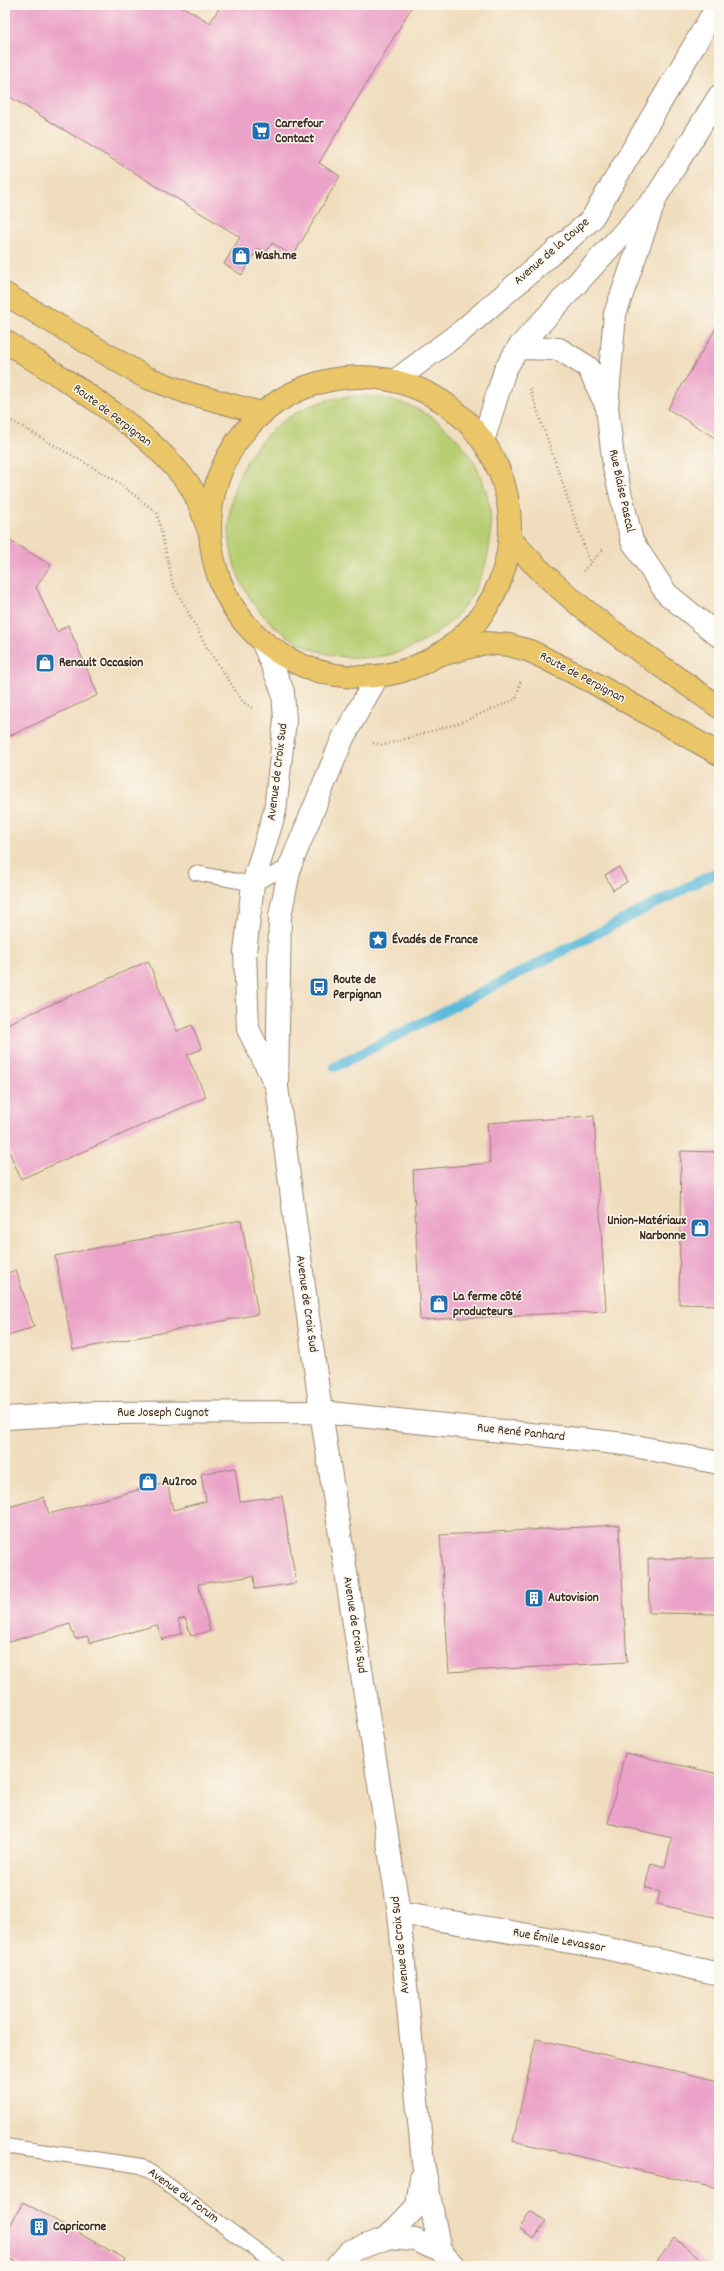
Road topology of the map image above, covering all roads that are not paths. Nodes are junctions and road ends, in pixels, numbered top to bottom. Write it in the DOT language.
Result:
graph roads {
  1 [pos="718,5"];
  2 [pos="719,96"];
  3 [pos="656,197"];
  4 [pos="5,294"];
  5 [pos="5,341"];
  6 [pos="518,348"];
  7 [pos="396,380"];
  8 [pos="607,407"];
  9 [pos="261,413"];
  10 [pos="483,441"];
  11 [pos="209,531"];
  12 [pos="510,538"];
  13 [pos="719,636"];
  14 [pos="263,643"];
  15 [pos="436,657"];
  16 [pos="377,677"];
  17 [pos="719,707"];
  18 [pos="719,754"];
  19 [pos="290,866"];
  20 [pos="196,873"];
  21 [pos="252,884"];
  22 [pos="277,1087"];
  23 [pos="321,1412"];
  24 [pos="5,1418"];
  25 [pos="719,1462"];
  26 [pos="399,1913"];
  27 [pos="719,1974"];
  28 [pos="5,2146"];
  29 [pos="423,2163"];
  30 [pos="387,2238"];
  31 [pos="447,2259"];
  32 [pos="278,2266"];
  33 [pos="337,2266"];
  1 -- 7 [label="street, Avenue de la Coupe"];
  2 -- 3 [label="street"];
  3 -- 6 [label="street"];
  3 -- 8 [label="street, Rue Blaise Pascal"];
  4 -- 9 [label="main road"];
  5 -- 11 [label="main road, Route de Perpignan"];
  6 -- 8 [label="street, Rue Blaise Pascal"];
  6 -- 10 [label="street"];
  7 -- 9 [label="main road"];
  7 -- 10 [label="main road"];
  8 -- 13 [label="street, Rue Blaise Pascal"];
  9 -- 11 [label="main road"];
  10 -- 12 [label="main road"];
  11 -- 14 [label="main road"];
  12 -- 15 [label="main road"];
  12 -- 17 [label="main road"];
  14 -- 16 [label="main road"];
  14 -- 21 [label="street, Avenue de Croix Sud"];
  15 -- 16 [label="main road"];
  15 -- 18 [label="main road, Route de Perpignan"];
  16 -- 19 [label="street, Avenue de Croix Sud"];
  19 -- 21 [label="lane"];
  19 -- 22 [label="street, Avenue de Croix Sud"];
  20 -- 21 [label="lane"];
  21 -- 22 [label="street, Avenue de Croix Sud"];
  22 -- 23 [label="street, Avenue de Croix Sud"];
  23 -- 24 [label="street, Rue Joseph Cugnot"];
  23 -- 25 [label="street, Rue René Panhard"];
  23 -- 26 [label="street, Avenue de Croix Sud"];
  26 -- 27 [label="street, Rue Émile Levassor"];
  26 -- 29 [label="street, Avenue de Croix Sud"];
  28 -- 32 [label="lane, Avenue du Forum"];
  29 -- 30 [label="street, Avenue de Croix Sud"];
  29 -- 31 [label="street, Avenue de Croix Sud"];
  30 -- 31 [label="street"];
  30 -- 33 [label="street"];
}
